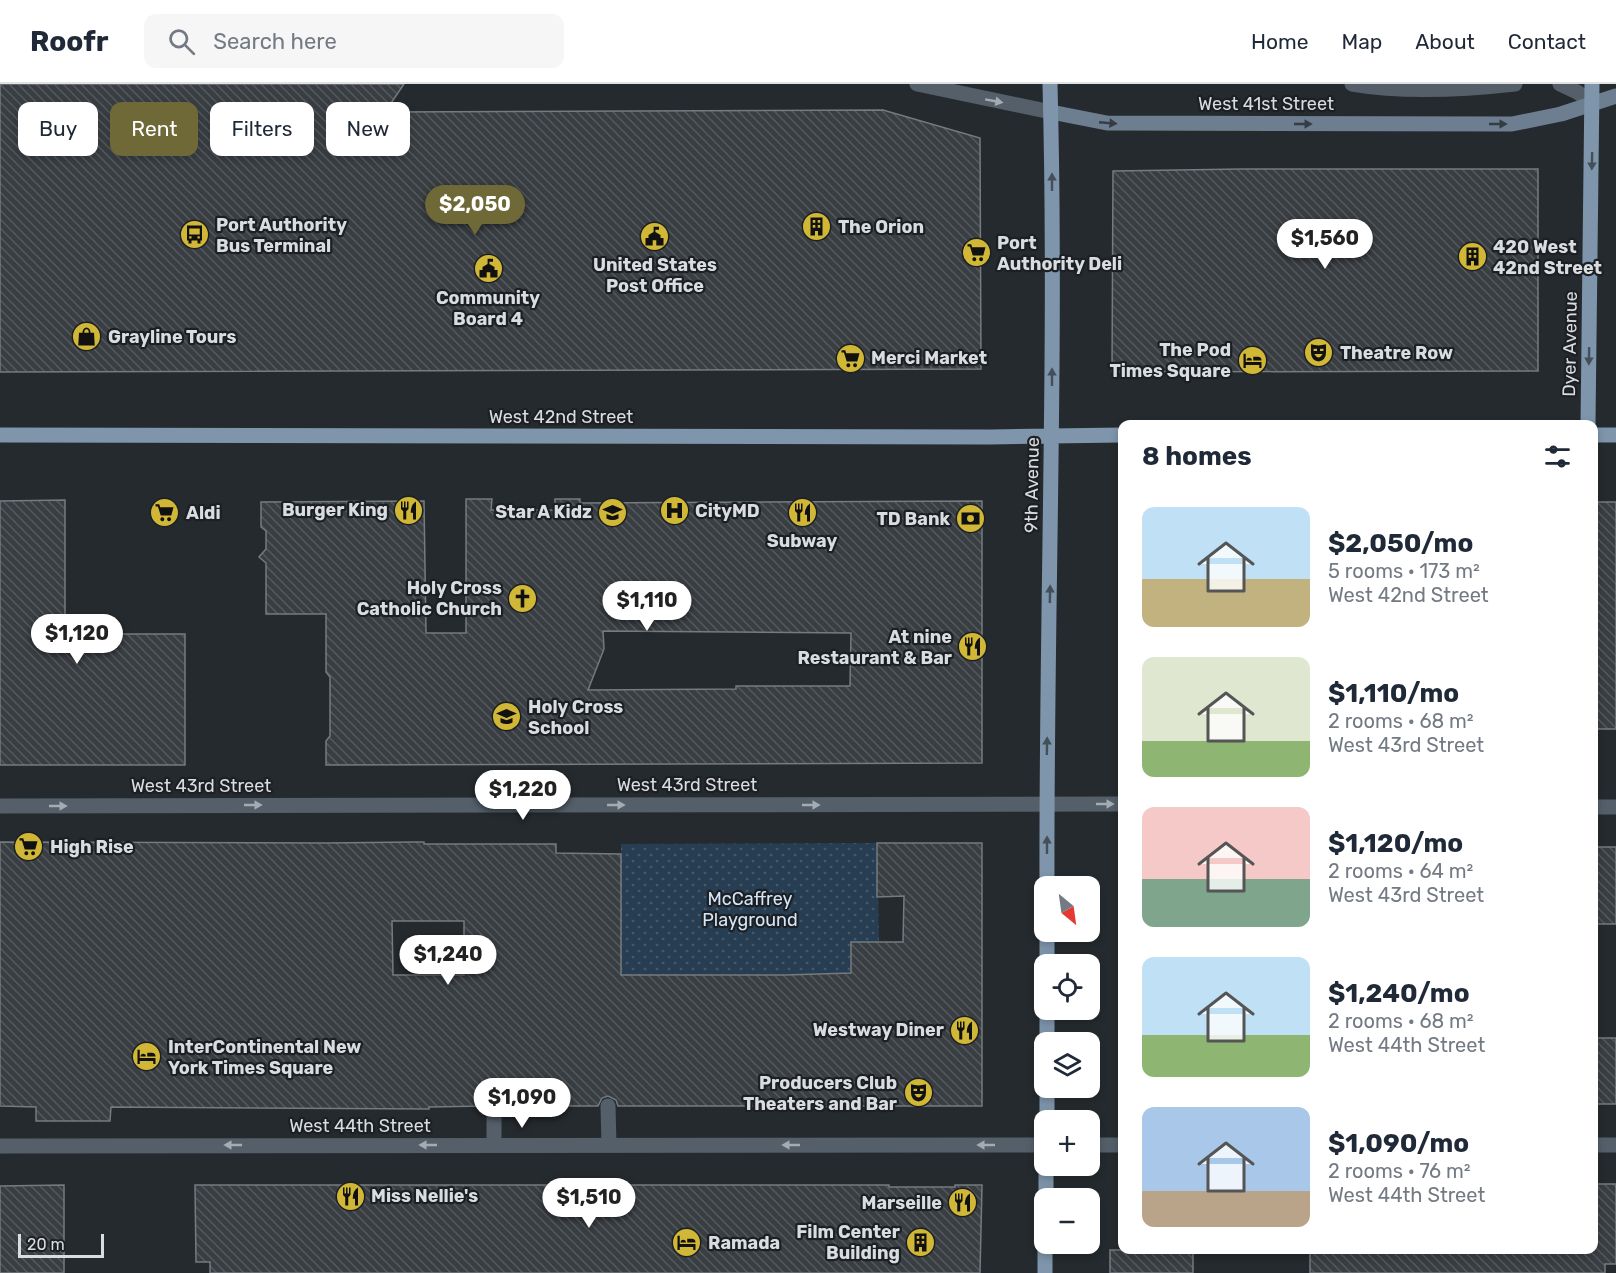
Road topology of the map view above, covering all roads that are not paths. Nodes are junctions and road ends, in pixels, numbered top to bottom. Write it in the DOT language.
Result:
graph roads {
  1 [pos="916,84"];
  2 [pos="1050,84"];
  3 [pos="1352,84"];
  4 [pos="1515,84"];
  5 [pos="1560,84"];
  6 [pos="1592,84"];
  7 [pos="1616,96"];
  8 [pos="1592,102"];
  9 [pos="1051,112"];
  10 [pos="1588,420"];
  11 [pos="0,435"];
  12 [pos="1052,435"];
  13 [pos="1118,435"];
  14 [pos="1598,435"];
  15 [pos="1616,435"];
  16 [pos="1046,804"];
  17 [pos="1118,804"];
  18 [pos="0,806"];
  19 [pos="1598,807"];
  20 [pos="1616,807"];
  21 [pos="1047,876"];
  22 [pos="494,1106"];
  23 [pos="608,1106"];
  24 [pos="494,1145"];
  25 [pos="609,1145"];
  26 [pos="1034,1145"];
  27 [pos="1100,1145"];
  28 [pos="1118,1145"];
  29 [pos="1598,1145"];
  30 [pos="1616,1145"];
  31 [pos="0,1146"];
  32 [pos="1045,1254"];
  33 [pos="1046,1273"];
  1 -- 9 [label="street, West 41st Street, one-way"];
  2 -- 9 [label="main road, 9th Avenue"];
  3 -- 4 [label="street"];
  5 -- 8 [label="street"];
  6 -- 8 [label="main road, Dyer Avenue"];
  7 -- 8 [label="main road, West 41st Street"];
  9 -- 8 [label="main road, West 41st Street, one-way"];
  8 -- 10 [label="main road, Dyer Avenue, one-way"];
  12 -- 9 [label="main road, 9th Avenue, one-way"];
  11 -- 12 [label="main road, West 42nd Street"];
  12 -- 13 [label="main road, West 42nd Street"];
  16 -- 12 [label="main road, 9th Avenue, one-way"];
  14 -- 15 [label="main road"];
  16 -- 17 [label="street, West 43rd Street, one-way"];
  18 -- 16 [label="street, West 43rd Street, one-way"];
  21 -- 16 [label="main road, 9th Avenue, one-way"];
  19 -- 20 [label="street"];
  22 -- 24 [label="street"];
  23 -- 25 [label="street"];
  24 -- 25 [label="street, West 44th Street"];
  24 -- 31 [label="street, West 44th Street, one-way"];
  26 -- 25 [label="street, West 44th Street, one-way"];
  27 -- 28 [label="street"];
  29 -- 30 [label="street"];
  32 -- 33 [label="main road"];
}
